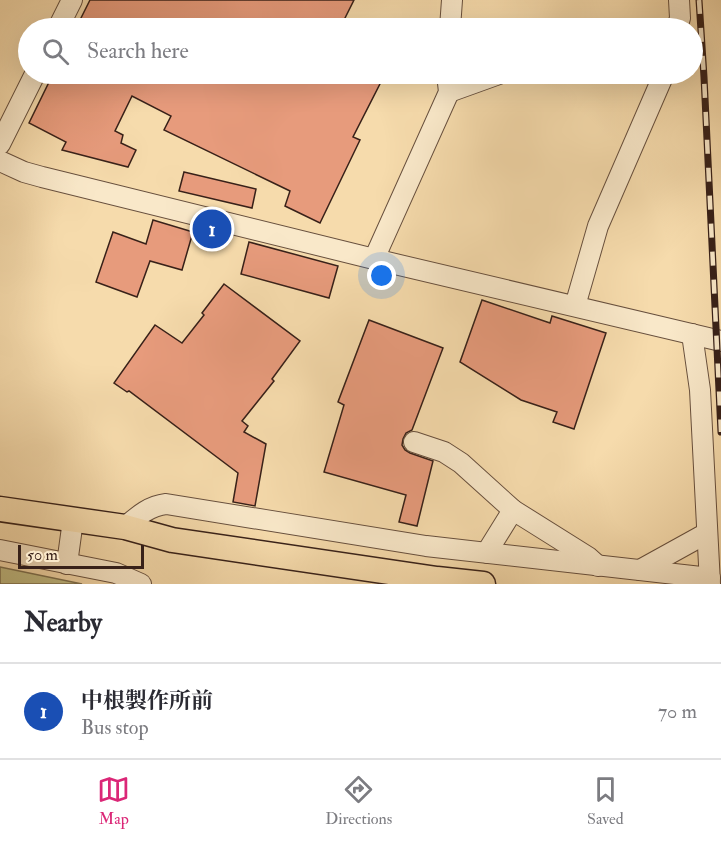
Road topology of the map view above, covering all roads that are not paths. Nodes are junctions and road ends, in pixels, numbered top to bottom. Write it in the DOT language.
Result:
graph roads {
  1 [pos="72,0"];
  2 [pos="452,0"];
  3 [pos="679,0"];
  4 [pos="63,18"];
  5 [pos="451,18"];
  6 [pos="680,18"];
  7 [pos="30,84"];
  8 [pos="448,84"];
  9 [pos="660,84"];
  10 [pos="0,144"];
  11 [pos="0,161"];
  12 [pos="374,259"];
  13 [pos="575,306"];
  14 [pos="692,334"];
  15 [pos="721,341"];
  16 [pos="414,441"];
  17 [pos="0,509"];
  18 [pos="513,510"];
  19 [pos="73,520"];
  20 [pos="125,527"];
  21 [pos="707,533"];
  22 [pos="0,550"];
  23 [pos="488,553"];
  24 [pos="67,564"];
  25 [pos="598,566"];
  26 [pos="640,570"];
  27 [pos="710,581"];
  28 [pos="141,584"];
  29 [pos="483,584"];
  1 -- 4 [label="street"];
  2 -- 5 [label="street"];
  3 -- 6 [label="street"];
  7 -- 10 [label="street"];
  8 -- 12 [label="street"];
  9 -- 13 [label="street"];
  11 -- 12 [label="street"];
  12 -- 13 [label="street"];
  13 -- 14 [label="street"];
  14 -- 15 [label="street"];
  14 -- 21 [label="street"];
  16 -- 18 [label="street"];
  17 -- 19 [label="main road"];
  18 -- 23 [label="street"];
  18 -- 25 [label="street"];
  19 -- 20 [label="main road"];
  19 -- 24 [label="street"];
  20 -- 23 [label="street"];
  20 -- 29 [label="main road"];
  21 -- 26 [label="street"];
  21 -- 27 [label="street"];
  22 -- 24 [label="street"];
  23 -- 25 [label="street"];
  24 -- 28 [label="street"];
  25 -- 26 [label="street"];
  26 -- 27 [label="street"];
}
